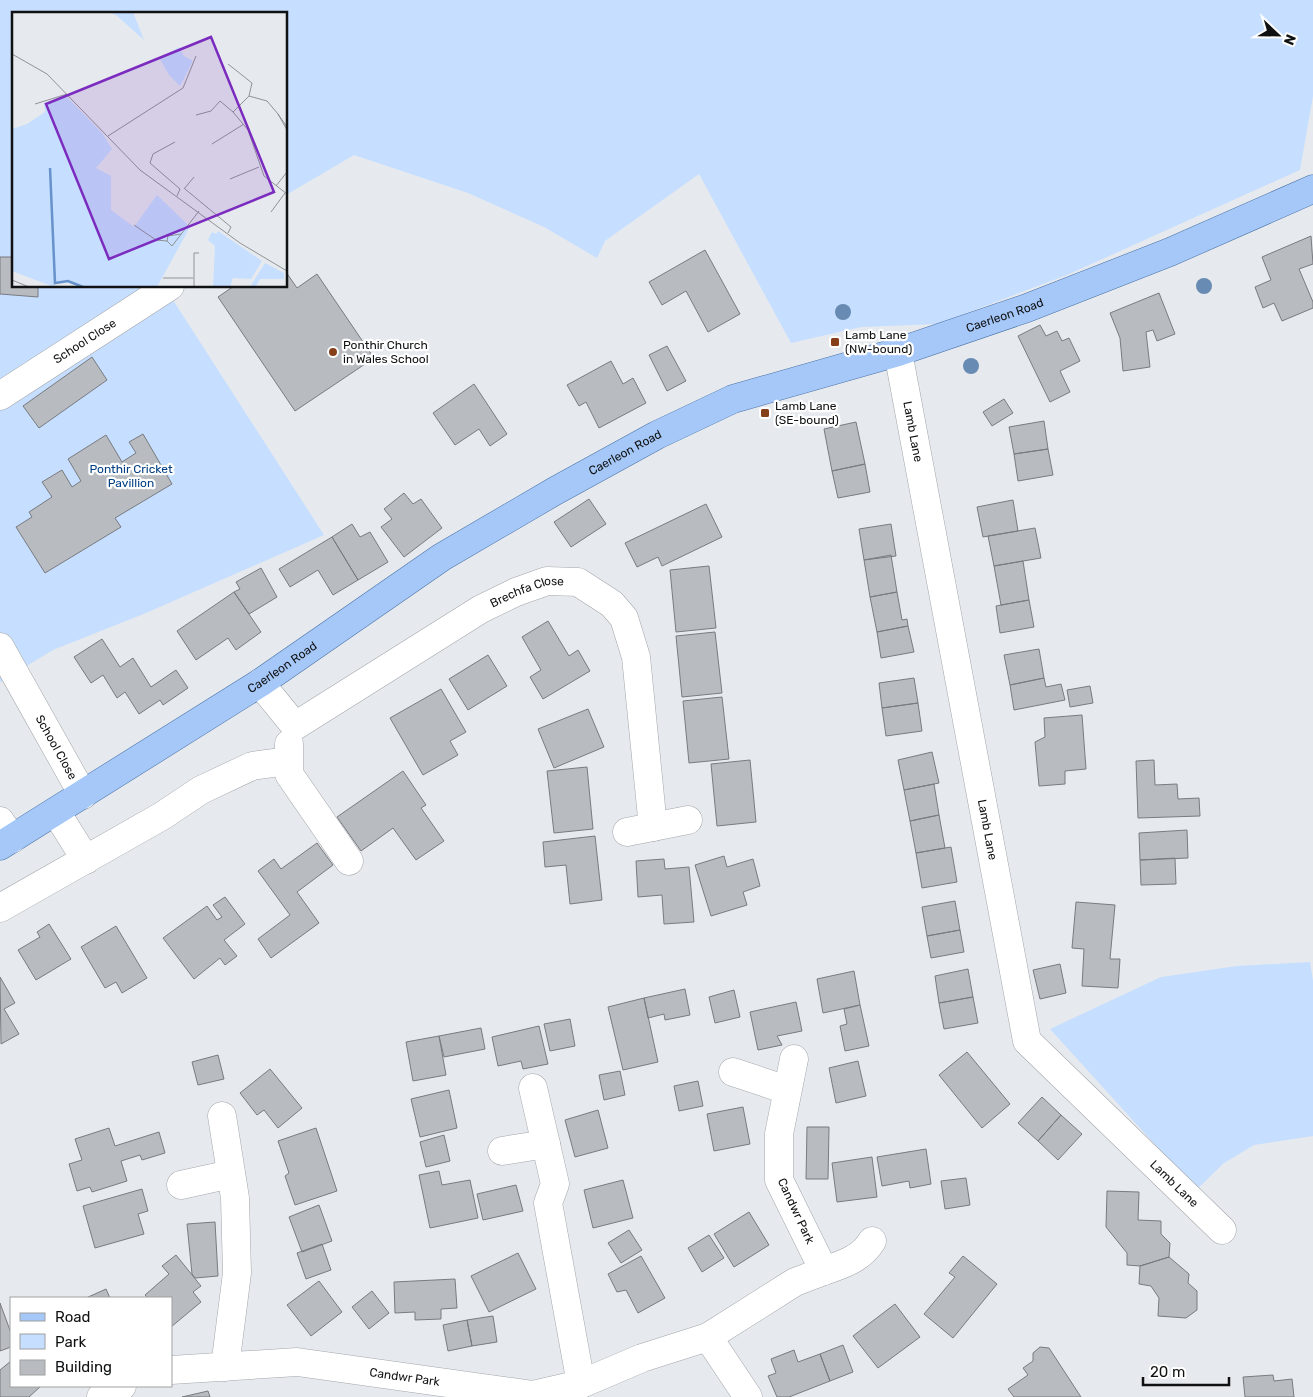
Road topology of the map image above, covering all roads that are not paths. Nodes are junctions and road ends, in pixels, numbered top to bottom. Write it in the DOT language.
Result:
graph roads {
  1 [pos="1313,188"];
  2 [pos="167,288"];
  3 [pos="898,352"];
  4 [pos="0,396"];
  5 [pos="0,647"];
  6 [pos="260,683"];
  7 [pos="295,726"];
  8 [pos="288,761"];
  9 [pos="83,795"];
  10 [pos="56,812"];
  11 [pos="688,820"];
  12 [pos="4,835"];
  13 [pos="86,860"];
  14 [pos="349,860"];
  15 [pos="0,908"];
  16 [pos="794,1059"];
  17 [pos="733,1072"];
  18 [pos="533,1088"];
  19 [pos="787,1090"];
  20 [pos="222,1116"];
  21 [pos="546,1144"];
  22 [pos="502,1151"];
  23 [pos="231,1174"];
  24 [pos="181,1185"];
  25 [pos="1222,1230"];
  26 [pos="872,1241"];
  27 [pos="824,1271"];
  28 [pos="708,1337"];
  29 [pos="225,1367"];
  30 [pos="172,1370"];
  31 [pos="581,1384"];
  32 [pos="120,1387"];
  33 [pos="101,1397"];
  34 [pos="748,1397"];
  1 -- 3 [label="main road, Caerleon Road"];
  2 -- 4 [label="street, School Close"];
  3 -- 6 [label="main road, Caerleon Road"];
  3 -- 25 [label="street, Lamb Lane"];
  5 -- 9 [label="street, School Close"];
  6 -- 7 [label="street"];
  6 -- 9 [label="main road, Caerleon Road"];
  7 -- 8 [label="street"];
  7 -- 11 [label="street, Brechfa Close"];
  8 -- 13 [label="street"];
  8 -- 14 [label="street"];
  9 -- 10 [label="main road, Caerleon Road"];
  10 -- 12 [label="main road, Caerleon Road"];
  10 -- 13 [label="street"];
  13 -- 15 [label="street"];
  16 -- 19 [label="street, Candwr Park"];
  17 -- 19 [label="street"];
  18 -- 21 [label="street"];
  19 -- 27 [label="street, Candwr Park"];
  20 -- 23 [label="street"];
  21 -- 22 [label="street"];
  21 -- 31 [label="street"];
  23 -- 24 [label="street"];
  23 -- 29 [label="street"];
  26 -- 27 [label="street, Candwr Park"];
  27 -- 28 [label="street, Candwr Park"];
  28 -- 31 [label="street, Candwr Park"];
  28 -- 34 [label="street"];
  29 -- 30 [label="street, Candwr Park"];
  29 -- 31 [label="street, Candwr Park"];
  32 -- 33 [label="street"];
}
